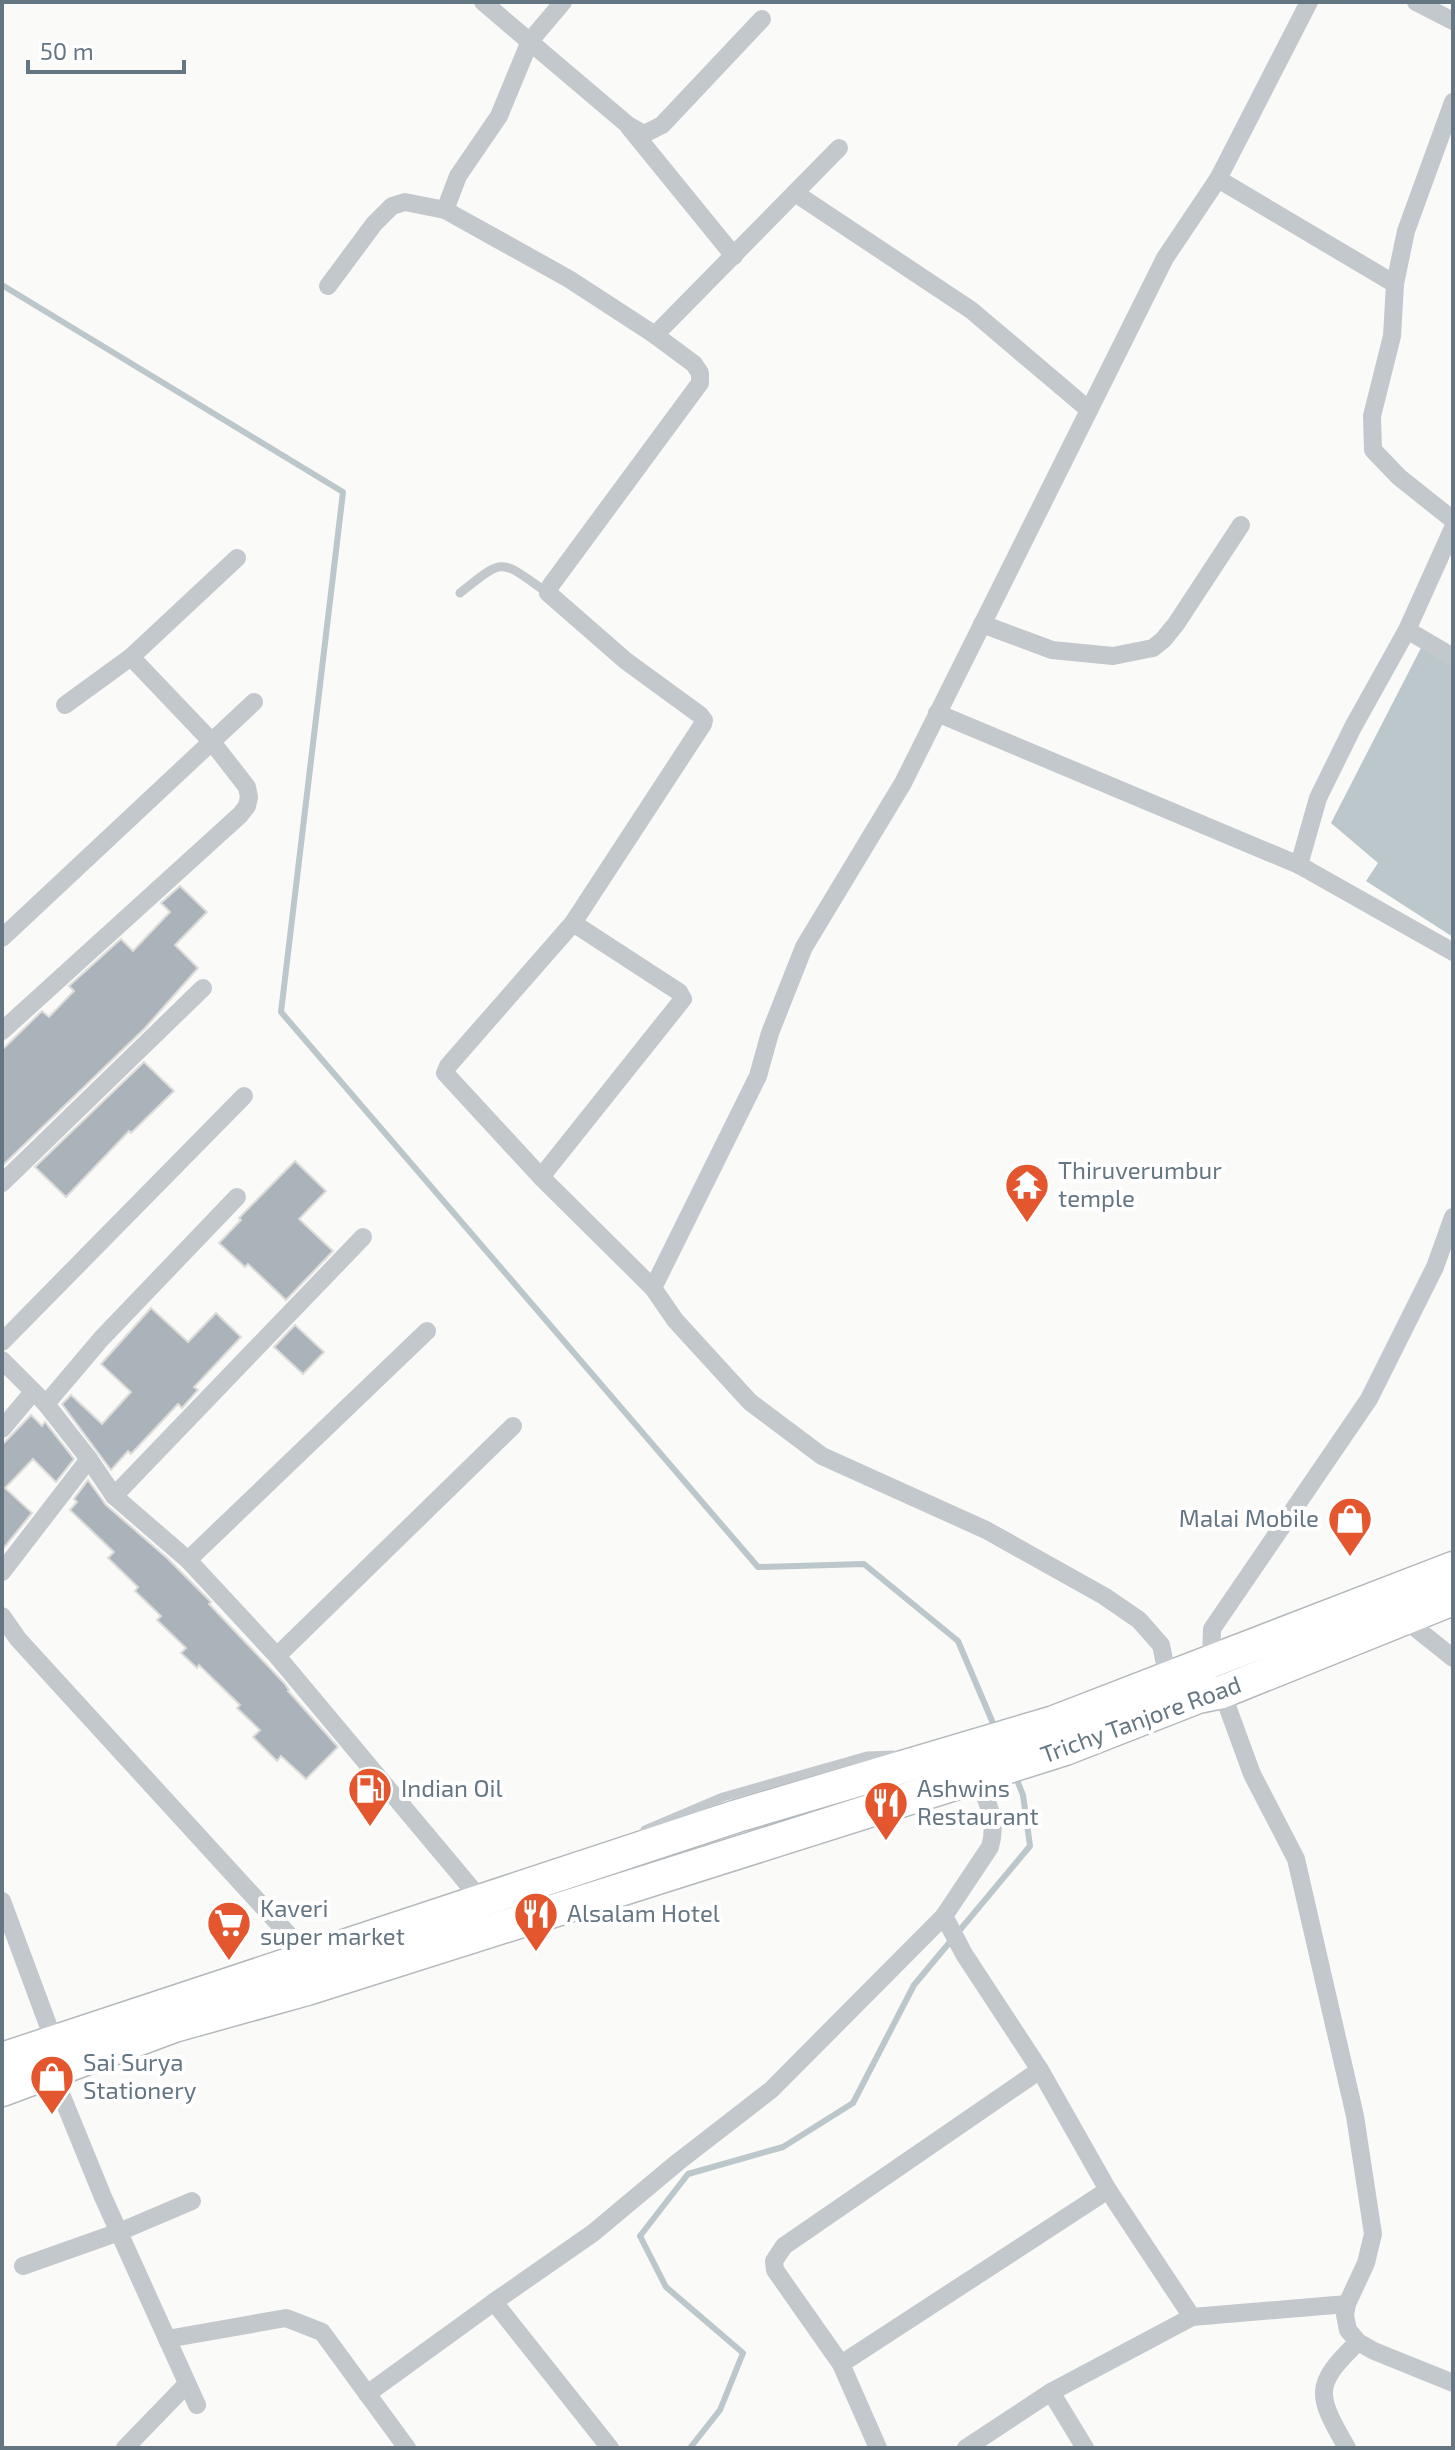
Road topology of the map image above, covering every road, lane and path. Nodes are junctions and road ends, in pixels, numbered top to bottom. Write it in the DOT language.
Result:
graph roads {
  1 [pos="483,2"];
  2 [pos="563,2"];
  3 [pos="1309,2"];
  4 [pos="1416,2"];
  5 [pos="762,19"];
  6 [pos="1453,21"];
  7 [pos="530,41"];
  8 [pos="1453,102"];
  9 [pos="628,125"];
  10 [pos="839,148"];
  11 [pos="1218,179"];
  12 [pos="795,193"];
  13 [pos="445,210"];
  14 [pos="734,256"];
  15 [pos="1395,284"];
  16 [pos="328,286"];
  17 [pos="655,335"];
  18 [pos="1089,410"];
  19 [pos="1453,520"];
  20 [pos="1241,525"];
  21 [pos="1453,528"];
  22 [pos="237,558"];
  23 [pos="460,593"];
  24 [pos="548,593"];
  25 [pos="982,624"];
  26 [pos="1407,630"];
  27 [pos="131,657"];
  28 [pos="1453,657"];
  29 [pos="254,702"];
  30 [pos="65,705"];
  31 [pos="937,713"];
  32 [pos="212,742"];
  33 [pos="1299,865"];
  34 [pos="573,923"];
  35 [pos="2,938"];
  36 [pos="1453,952"];
  37 [pos="203,988"];
  38 [pos="2,1031"];
  39 [pos="244,1096"];
  40 [pos="541,1177"];
  41 [pos="2,1183"];
  42 [pos="237,1197"];
  43 [pos="1453,1217"];
  44 [pos="363,1237"];
  45 [pos="653,1288"];
  46 [pos="427,1331"];
  47 [pos="2,1342"];
  48 [pos="2,1360"];
  49 [pos="40,1398"];
  50 [pos="513,1426"];
  51 [pos="2,1429"];
  52 [pos="89,1459"];
  53 [pos="114,1496"];
  54 [pos="188,1560"];
  55 [pos="1453,1568"];
  56 [pos="2,1572"];
  57 [pos="1453,1599"];
  58 [pos="2,1616"];
  59 [pos="1403,1618"];
  60 [pos="277,1656"];
  61 [pos="1453,1658"];
  62 [pos="1211,1662"];
  63 [pos="1168,1679"];
  64 [pos="1222,1692"];
  65 [pos="1060,1735"];
  66 [pos="968,1763"];
  67 [pos="640,1833"];
  68 [pos="598,1850"];
  69 [pos="538,1883"];
  70 [pos="2,1901"];
  71 [pos="482,1901"];
  72 [pos="947,1921"];
  73 [pos="309,1957"];
  74 [pos="53,2056"];
  75 [pos="2,2059"];
  76 [pos="1040,2070"];
  77 [pos="2,2090"];
  78 [pos="1108,2190"];
  79 [pos="192,2201"];
  80 [pos="119,2232"];
  81 [pos="23,2266"];
  82 [pos="494,2302"];
  83 [pos="1347,2304"];
  84 [pos="1192,2317"];
  85 [pos="167,2339"];
  86 [pos="1358,2342"];
  87 [pos="841,2364"];
  88 [pos="1453,2383"];
  89 [pos="187,2384"];
  90 [pos="1051,2392"];
  91 [pos="367,2394"];
  92 [pos="197,2405"];
  93 [pos="125,2448"];
  94 [pos="407,2448"];
  95 [pos="610,2448"];
  96 [pos="878,2448"];
  97 [pos="966,2448"];
  98 [pos="1085,2448"];
  99 [pos="1347,2448"];
  1 -- 7 [label="street"];
  2 -- 7 [label="street"];
  3 -- 11 [label="street"];
  4 -- 6 [label="street"];
  5 -- 9 [label="street"];
  7 -- 9 [label="street"];
  7 -- 13 [label="street"];
  8 -- 15 [label="street"];
  9 -- 14 [label="street"];
  10 -- 12 [label="street"];
  11 -- 15 [label="street"];
  11 -- 18 [label="street"];
  12 -- 14 [label="street"];
  12 -- 18 [label="street"];
  13 -- 16 [label="street"];
  13 -- 17 [label="street"];
  14 -- 17 [label="street"];
  15 -- 19 [label="street"];
  17 -- 24 [label="street"];
  18 -- 25 [label="street"];
  20 -- 25 [label="street"];
  21 -- 26 [label="street"];
  22 -- 27 [label="street"];
  23 -- 24 [label="lane"];
  24 -- 34 [label="street"];
  25 -- 31 [label="street"];
  26 -- 28 [label="street"];
  26 -- 33 [label="street"];
  27 -- 30 [label="street"];
  27 -- 32 [label="street"];
  29 -- 32 [label="street"];
  31 -- 33 [label="street"];
  31 -- 45 [label="street"];
  32 -- 35 [label="street"];
  32 -- 38 [label="street"];
  33 -- 36 [label="street"];
  34 -- 40 [label="street"];
  34 -- 40 [label="street"];
  37 -- 41 [label="street"];
  39 -- 47 [label="street"];
  40 -- 45 [label="street"];
  42 -- 49 [label="street"];
  43 -- 62 [label="street"];
  44 -- 53 [label="street"];
  45 -- 63 [label="street"];
  46 -- 54 [label="street"];
  48 -- 49 [label="street"];
  49 -- 51 [label="street"];
  49 -- 52 [label="street"];
  50 -- 60 [label="street"];
  52 -- 53 [label="street"];
  52 -- 56 [label="street"];
  53 -- 54 [label="street"];
  54 -- 60 [label="street"];
  55 -- 62 [label="highway, Trichy Tanjore Road"];
  57 -- 59 [label="highway, Trichy Tanjore Road"];
  58 -- 73 [label="street"];
  59 -- 61 [label="street"];
  59 -- 64 [label="highway, Trichy Tanjore Road"];
  60 -- 71 [label="street"];
  62 -- 63 [label="highway, Trichy Tanjore Road"];
  62 -- 64 [label="street"];
  63 -- 65 [label="highway, Trichy Tanjore Road"];
  64 -- 65 [label="highway, Trichy Tanjore Road"];
  64 -- 83 [label="street"];
  65 -- 66 [label="highway, Trichy Tanjore Road"];
  66 -- 67 [label="lane"];
  66 -- 69 [label="highway, Trichy Tanjore Road"];
  66 -- 72 [label="street"];
  66 -- 74 [label="highway, Trichy Tanjore Road"];
  68 -- 69 [label="lane"];
  69 -- 71 [label="highway, Trichy Tanjore Road"];
  70 -- 74 [label="street"];
  71 -- 73 [label="highway, Trichy Tanjore Road"];
  72 -- 76 [label="street"];
  72 -- 82 [label="street"];
  73 -- 74 [label="highway, Trichy Tanjore Road"];
  74 -- 75 [label="highway, Trichy Tanjore Road"];
  74 -- 77 [label="highway, Trichy Tanjore Road"];
  74 -- 80 [label="street"];
  76 -- 78 [label="street"];
  76 -- 87 [label="street"];
  78 -- 84 [label="street"];
  78 -- 87 [label="street"];
  79 -- 80 [label="street"];
  80 -- 81 [label="street"];
  80 -- 85 [label="street"];
  82 -- 91 [label="street"];
  82 -- 95 [label="street"];
  83 -- 84 [label="street"];
  83 -- 86 [label="street"];
  84 -- 90 [label="street"];
  85 -- 89 [label="street"];
  85 -- 91 [label="street"];
  86 -- 88 [label="street"];
  86 -- 99 [label="street"];
  87 -- 96 [label="street"];
  89 -- 92 [label="street"];
  89 -- 93 [label="street"];
  90 -- 97 [label="street"];
  90 -- 98 [label="street"];
  91 -- 94 [label="street"];
}
